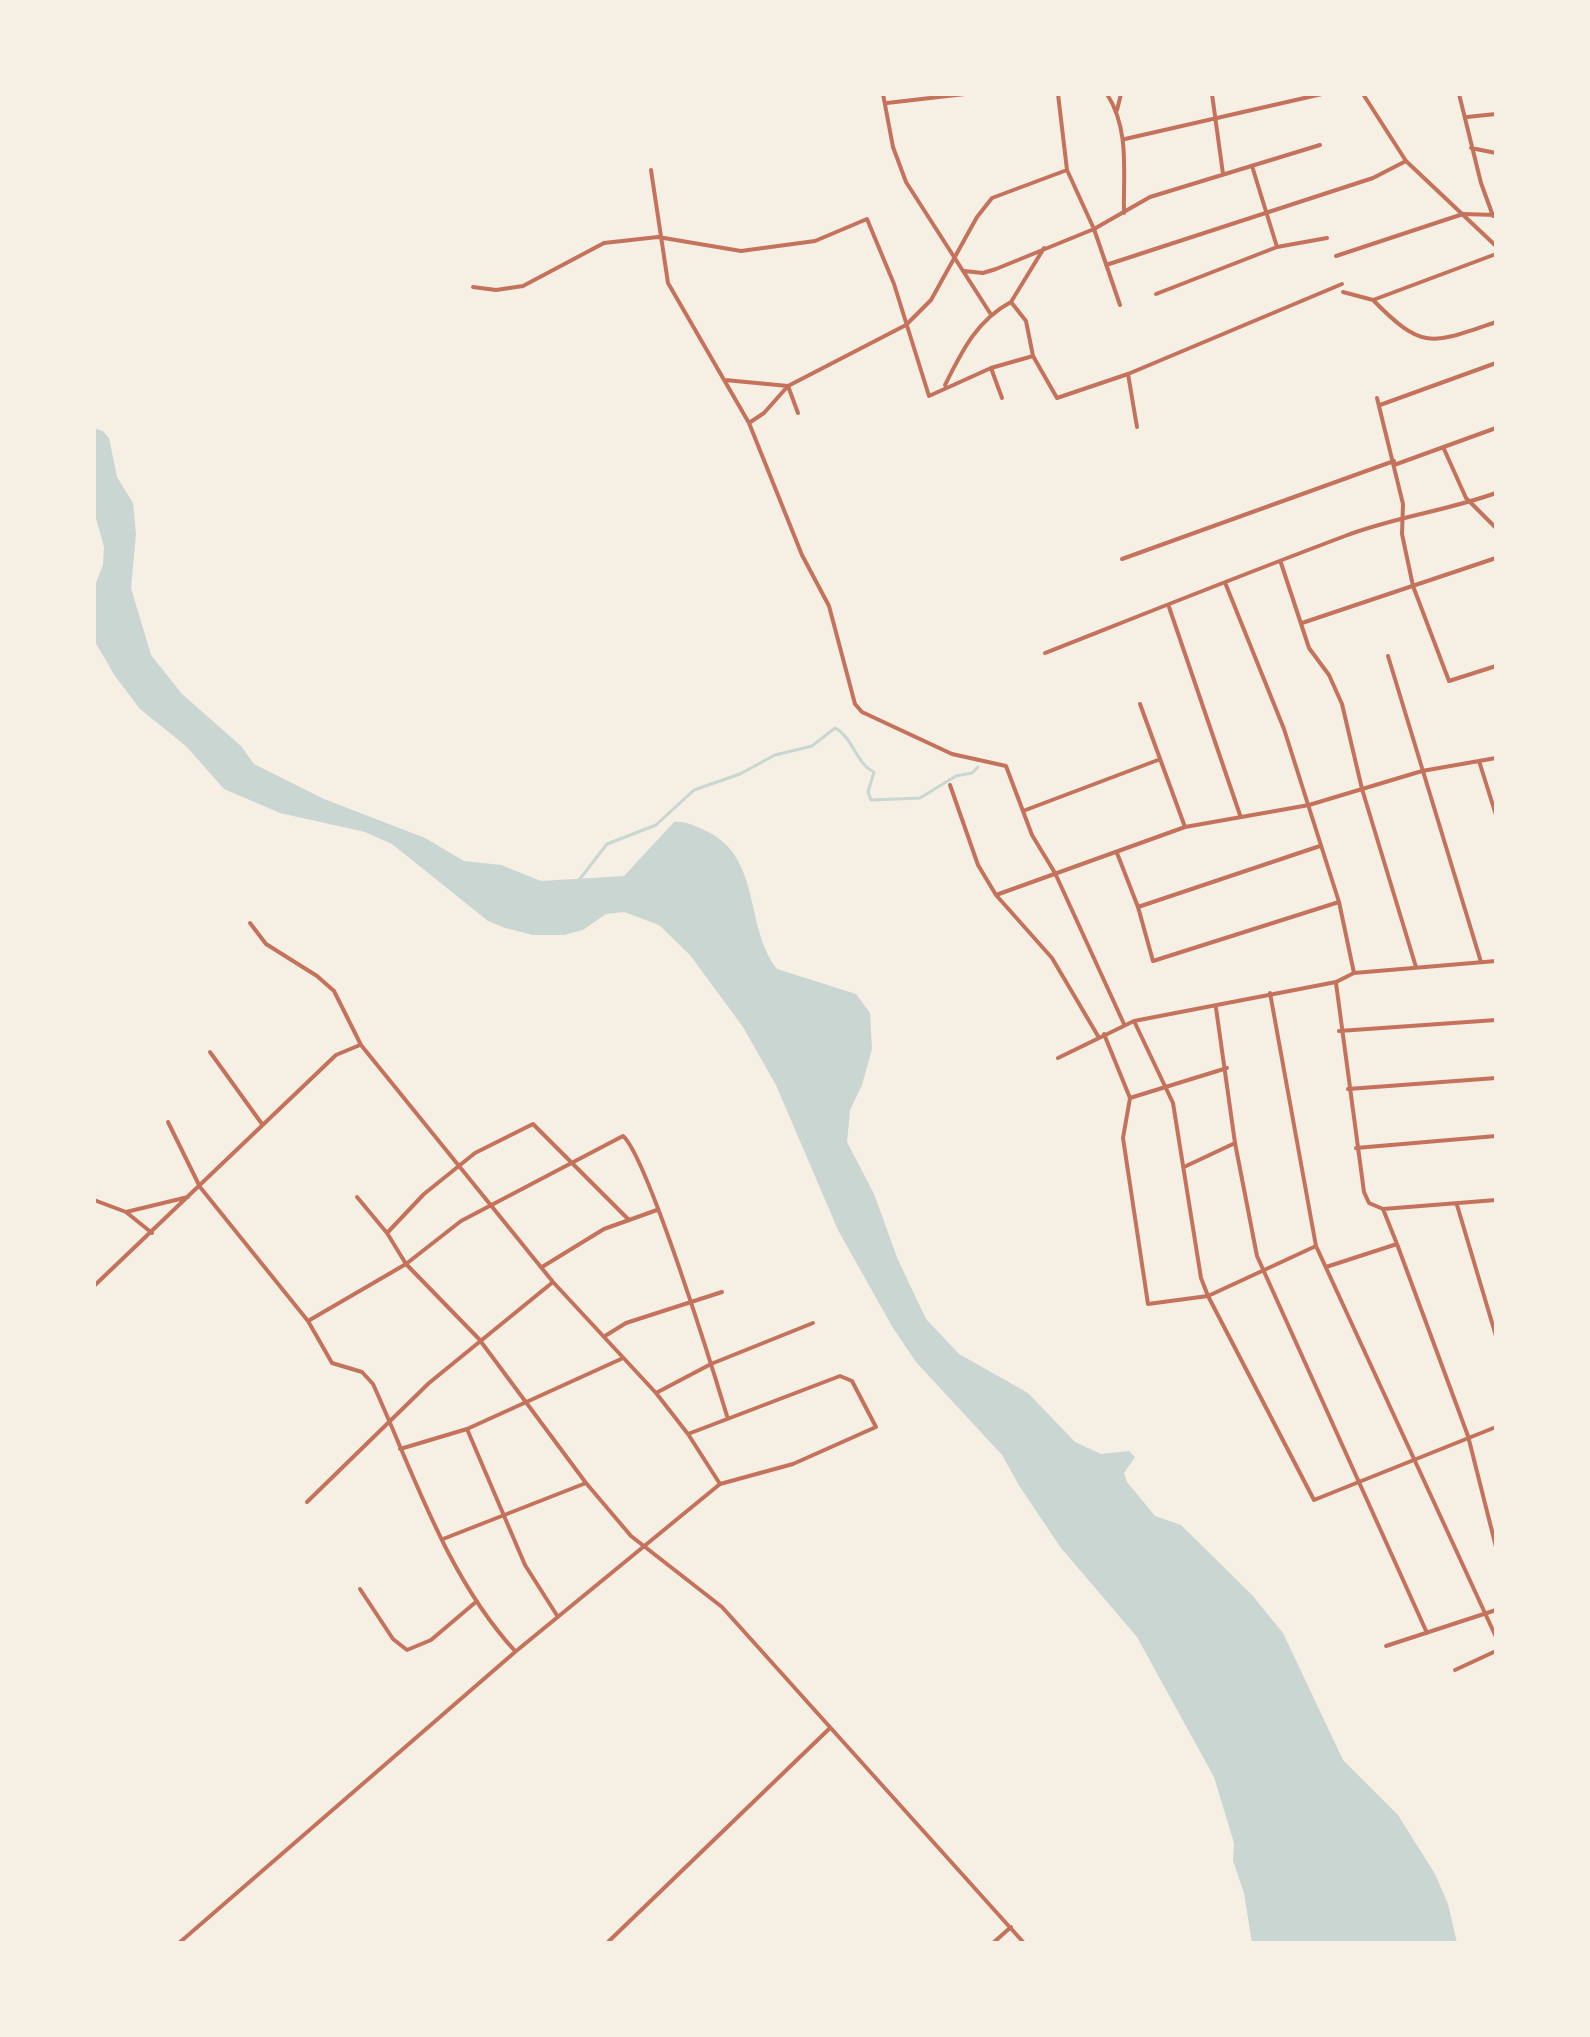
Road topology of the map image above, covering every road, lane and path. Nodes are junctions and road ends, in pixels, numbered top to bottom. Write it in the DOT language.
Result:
graph roads {
  1 [pos="883,94"];
  2 [pos="965,94"];
  3 [pos="1058,94"];
  4 [pos="1107,94"];
  5 [pos="1121,94"];
  6 [pos="1212,94"];
  7 [pos="1322,94"];
  8 [pos="1363,94"];
  9 [pos="1459,94"];
  10 [pos="887,103"];
  11 [pos="1117,110"];
  12 [pos="1496,114"];
  13 [pos="1215,116"];
  14 [pos="1467,117"];
  15 [pos="1125,139"];
  16 [pos="1320,145"];
  17 [pos="1471,148"];
  18 [pos="1496,153"];
  19 [pos="1406,161"];
  20 [pos="1252,166"];
  21 [pos="651,170"];
  22 [pos="1067,170"];
  23 [pos="1223,174"];
  24 [pos="1267,211"];
  25 [pos="1124,213"];
  26 [pos="1463,214"];
  27 [pos="1494,215"];
  28 [pos="1094,229"];
  29 [pos="658,237"];
  30 [pos="1327,238"];
  31 [pos="1496,246"];
  32 [pos="1277,247"];
  33 [pos="1044,248"];
  34 [pos="1496,254"];
  35 [pos="1336,256"];
  36 [pos="956,260"];
  37 [pos="1106,265"];
  38 [pos="964,271"];
  39 [pos="1342,284"];
  40 [pos="473,287"];
  41 [pos="1343,292"];
  42 [pos="1156,294"];
  43 [pos="1373,300"];
  44 [pos="1011,302"];
  45 [pos="1120,305"];
  46 [pos="990,313"];
  47 [pos="1496,322"];
  48 [pos="906,325"];
  49 [pos="1033,356"];
  50 [pos="1496,363"];
  51 [pos="991,368"];
  52 [pos="1128,374"];
  53 [pos="725,380"];
  54 [pos="788,386"];
  55 [pos="943,387"];
  56 [pos="1002,398"];
  57 [pos="1377,398"];
  58 [pos="1380,405"];
  59 [pos="798,413"];
  60 [pos="749,423"];
  61 [pos="1137,427"];
  62 [pos="1496,428"];
  63 [pos="1444,449"];
  64 [pos="1394,463"];
  65 [pos="1496,493"];
  66 [pos="1470,502"];
  67 [pos="1402,517"];
  68 [pos="1496,528"];
  69 [pos="1122,559"];
  70 [pos="1495,560"];
  71 [pos="1281,563"];
  72 [pos="1226,584"];
  73 [pos="1413,586"];
  74 [pos="1169,607"];
  75 [pos="1302,623"];
  76 [pos="1045,653"];
  77 [pos="1388,656"];
  78 [pos="1496,666"];
  79 [pos="1140,704"];
  80 [pos="1496,758"];
  81 [pos="1158,760"];
  82 [pos="1479,761"];
  83 [pos="1422,771"];
  84 [pos="950,785"];
  85 [pos="1362,789"];
  86 [pos="1309,805"];
  87 [pos="1023,811"];
  88 [pos="1240,815"];
  89 [pos="1496,815"];
  90 [pos="1185,827"];
  91 [pos="1320,846"];
  92 [pos="1117,853"];
  93 [pos="1055,873"];
  94 [pos="996,895"];
  95 [pos="1339,902"];
  96 [pos="1138,907"];
  97 [pos="250,923"];
  98 [pos="1496,961"];
  99 [pos="1481,962"];
  100 [pos="1416,967"];
  101 [pos="1354,973"];
  102 [pos="1336,982"];
  103 [pos="1270,993"];
  104 [pos="1216,1008"];
  105 [pos="1496,1020"];
  106 [pos="1134,1021"];
  107 [pos="1124,1024"];
  108 [pos="1339,1031"];
  109 [pos="1104,1034"];
  110 [pos="1098,1036"];
  111 [pos="361,1045"];
  112 [pos="210,1052"];
  113 [pos="1058,1058"];
  114 [pos="1227,1068"];
  115 [pos="1496,1078"];
  116 [pos="1163,1088"];
  117 [pos="1348,1089"];
  118 [pos="1130,1098"];
  119 [pos="168,1122"];
  120 [pos="262,1124"];
  121 [pos="1496,1136"];
  122 [pos="1235,1143"];
  123 [pos="1356,1148"];
  124 [pos="571,1161"];
  125 [pos="457,1167"];
  126 [pos="1184,1167"];
  127 [pos="200,1187"];
  128 [pos="190,1197"];
  129 [pos="357,1197"];
  130 [pos="94,1200"];
  131 [pos="1496,1200"];
  132 [pos="489,1204"];
  133 [pos="1457,1205"];
  134 [pos="1383,1209"];
  135 [pos="657,1210"];
  136 [pos="126,1212"];
  137 [pos="628,1219"];
  138 [pos="387,1233"];
  139 [pos="152,1234"];
  140 [pos="1397,1244"];
  141 [pos="1316,1246"];
  142 [pos="406,1264"];
  143 [pos="1326,1267"];
  144 [pos="541,1268"];
  145 [pos="1263,1270"];
  146 [pos="553,1282"];
  147 [pos="94,1286"];
  148 [pos="722,1292"];
  149 [pos="1208,1296"];
  150 [pos="689,1300"];
  151 [pos="308,1321"];
  152 [pos="813,1323"];
  153 [pos="604,1336"];
  154 [pos="1496,1336"];
  155 [pos="479,1339"];
  156 [pos="621,1359"];
  157 [pos="711,1364"];
  158 [pos="656,1393"];
  159 [pos="526,1403"];
  160 [pos="727,1416"];
  161 [pos="391,1421"];
  162 [pos="1496,1427"];
  163 [pos="467,1429"];
  164 [pos="688,1434"];
  165 [pos="1468,1436"];
  166 [pos="400,1449"];
  167 [pos="1415,1458"];
  168 [pos="1360,1481"];
  169 [pos="586,1483"];
  170 [pos="720,1484"];
  171 [pos="307,1502"];
  172 [pos="502,1517"];
  173 [pos="443,1539"];
  174 [pos="646,1546"];
  175 [pos="1496,1547"];
  176 [pos="360,1589"];
  177 [pos="477,1601"];
  178 [pos="1496,1610"];
  179 [pos="1485,1614"];
  180 [pos="558,1617"];
  181 [pos="1427,1633"];
  182 [pos="1496,1637"];
  183 [pos="1386,1646"];
  184 [pos="1496,1651"];
  185 [pos="515,1652"];
  186 [pos="1455,1670"];
  187 [pos="830,1728"];
  188 [pos="1011,1927"];
  189 [pos="179,1943"];
  190 [pos="607,1943"];
  191 [pos="993,1943"];
  192 [pos="1024,1943"];
  1 -- 10 [label="street"];
  2 -- 10 [label="street"];
  3 -- 22 [label="street"];
  4 -- 11 [label="street"];
  5 -- 11 [label="street"];
  6 -- 13 [label="street"];
  7 -- 13 [label="street"];
  8 -- 19 [label="street"];
  9 -- 14 [label="street"];
  10 -- 36 [label="street"];
  11 -- 15 [label="street"];
  12 -- 14 [label="street"];
  13 -- 15 [label="street"];
  13 -- 23 [label="street"];
  14 -- 17 [label="street"];
  15 -- 25 [label="street"];
  16 -- 20 [label="street"];
  17 -- 18 [label="street"];
  17 -- 27 [label="street"];
  19 -- 24 [label="street"];
  19 -- 26 [label="street"];
  20 -- 23 [label="street"];
  20 -- 24 [label="street"];
  21 -- 29 [label="street"];
  22 -- 28 [label="street"];
  22 -- 36 [label="street"];
  23 -- 25 [label="street"];
  24 -- 32 [label="street"];
  24 -- 37 [label="street"];
  25 -- 28 [label="street"];
  26 -- 27 [label="street"];
  26 -- 31 [label="street"];
  26 -- 35 [label="street"];
  28 -- 33 [label="street"];
  28 -- 37 [label="street"];
  29 -- 40 [label="street"];
  29 -- 48 [label="street"];
  29 -- 53 [label="street"];
  30 -- 32 [label="street"];
  32 -- 42 [label="street"];
  33 -- 38 [label="street"];
  33 -- 44 [label="street"];
  34 -- 43 [label="street"];
  36 -- 38 [label="street"];
  36 -- 48 [label="street"];
  37 -- 45 [label="street"];
  38 -- 46 [label="street"];
  39 -- 52 [label="street"];
  41 -- 43 [label="street"];
  43 -- 47 [label="street"];
  44 -- 46 [label="street"];
  44 -- 49 [label="street"];
  46 -- 55 [label="street"];
  48 -- 54 [label="street"];
  48 -- 55 [label="street"];
  49 -- 51 [label="street"];
  49 -- 52 [label="street"];
  50 -- 58 [label="street"];
  51 -- 55 [label="street"];
  51 -- 56 [label="street"];
  52 -- 61 [label="street"];
  53 -- 54 [label="street"];
  53 -- 60 [label="street"];
  54 -- 59 [label="street"];
  54 -- 60 [label="street"];
  57 -- 58 [label="street"];
  58 -- 64 [label="street"];
  60 -- 87 [label="street"];
  62 -- 63 [label="street"];
  63 -- 64 [label="street"];
  63 -- 66 [label="street"];
  64 -- 67 [label="street"];
  64 -- 69 [label="street"];
  65 -- 66 [label="street"];
  66 -- 67 [label="street"];
  66 -- 68 [label="street"];
  67 -- 71 [label="street"];
  67 -- 73 [label="street"];
  70 -- 73 [label="street"];
  71 -- 72 [label="street"];
  71 -- 75 [label="street"];
  72 -- 74 [label="street"];
  72 -- 86 [label="street"];
  73 -- 75 [label="street"];
  73 -- 78 [label="street"];
  74 -- 76 [label="street"];
  74 -- 88 [label="street"];
  75 -- 85 [label="street"];
  77 -- 83 [label="street"];
  79 -- 81 [label="street"];
  80 -- 82 [label="street"];
  81 -- 87 [label="street"];
  81 -- 90 [label="street"];
  82 -- 83 [label="street"];
  82 -- 89 [label="street"];
  83 -- 85 [label="street"];
  83 -- 99 [label="street"];
  84 -- 94 [label="street"];
  85 -- 86 [label="street"];
  85 -- 100 [label="street"];
  86 -- 88 [label="street"];
  86 -- 91 [label="street"];
  87 -- 93 [label="street"];
  88 -- 90 [label="street"];
  90 -- 92 [label="street"];
  91 -- 95 [label="street"];
  91 -- 96 [label="street"];
  92 -- 93 [label="street"];
  92 -- 96 [label="street"];
  93 -- 94 [label="street"];
  93 -- 107 [label="street"];
  94 -- 110 [label="street"];
  95 -- 96 [label="street"];
  95 -- 101 [label="street"];
  97 -- 111 [label="street"];
  98 -- 99 [label="street"];
  99 -- 100 [label="street"];
  100 -- 101 [label="street"];
  101 -- 102 [label="street"];
  102 -- 103 [label="street"];
  102 -- 108 [label="street"];
  103 -- 104 [label="street"];
  103 -- 141 [label="street"];
  104 -- 106 [label="street"];
  104 -- 114 [label="street"];
  105 -- 108 [label="street"];
  106 -- 107 [label="street"];
  106 -- 116 [label="street"];
  107 -- 109 [label="street"];
  108 -- 117 [label="street"];
  109 -- 110 [label="street"];
  109 -- 118 [label="street"];
  110 -- 113 [label="street"];
  111 -- 120 [label="street"];
  111 -- 125 [label="street"];
  112 -- 120 [label="street"];
  114 -- 116 [label="street"];
  114 -- 122 [label="street"];
  115 -- 117 [label="street"];
  116 -- 118 [label="street"];
  116 -- 126 [label="street"];
  117 -- 123 [label="street"];
  118 -- 149 [label="street"];
  119 -- 127 [label="street"];
  120 -- 127 [label="street"];
  121 -- 123 [label="street"];
  122 -- 126 [label="street"];
  122 -- 145 [label="street"];
  123 -- 134 [label="street"];
  124 -- 125 [label="street"];
  124 -- 132 [label="street"];
  124 -- 135 [label="street"];
  124 -- 137 [label="street"];
  125 -- 132 [label="street"];
  125 -- 138 [label="street"];
  126 -- 149 [label="street"];
  127 -- 128 [label="street"];
  127 -- 151 [label="street"];
  128 -- 136 [label="street"];
  128 -- 139 [label="street"];
  129 -- 138 [label="street"];
  130 -- 136 [label="street"];
  131 -- 133 [label="street"];
  132 -- 142 [label="street"];
  132 -- 144 [label="street"];
  133 -- 134 [label="street"];
  133 -- 154 [label="street"];
  134 -- 140 [label="street"];
  135 -- 137 [label="street"];
  135 -- 150 [label="street"];
  136 -- 139 [label="street"];
  137 -- 144 [label="street"];
  138 -- 142 [label="street"];
  139 -- 147 [label="street"];
  140 -- 143 [label="street"];
  140 -- 165 [label="street"];
  141 -- 143 [label="street"];
  141 -- 145 [label="street"];
  142 -- 151 [label="street"];
  142 -- 155 [label="street"];
  143 -- 167 [label="street"];
  144 -- 146 [label="street"];
  145 -- 149 [label="street"];
  145 -- 168 [label="street"];
  146 -- 153 [label="street"];
  146 -- 155 [label="street"];
  148 -- 150 [label="street"];
  149 -- 168 [label="street"];
  150 -- 153 [label="street"];
  150 -- 157 [label="street"];
  151 -- 161 [label="street"];
  152 -- 157 [label="street"];
  153 -- 156 [label="street"];
  155 -- 159 [label="street"];
  155 -- 161 [label="street"];
  156 -- 158 [label="street"];
  156 -- 159 [label="street"];
  157 -- 158 [label="street"];
  157 -- 160 [label="street"];
  158 -- 164 [label="street"];
  159 -- 163 [label="street"];
  159 -- 169 [label="street"];
  160 -- 164 [label="street"];
  160 -- 170 [label="street"];
  161 -- 166 [label="street"];
  161 -- 171 [label="street"];
  162 -- 165 [label="street"];
  163 -- 166 [label="street"];
  163 -- 172 [label="street"];
  164 -- 170 [label="street"];
  165 -- 167 [label="street"];
  165 -- 175 [label="street"];
  166 -- 173 [label="street"];
  167 -- 168 [label="street"];
  167 -- 179 [label="street"];
  168 -- 181 [label="street"];
  169 -- 172 [label="street"];
  169 -- 174 [label="street"];
  170 -- 174 [label="street"];
  172 -- 173 [label="street"];
  172 -- 180 [label="street"];
  173 -- 177 [label="street"];
  174 -- 180 [label="street"];
  174 -- 187 [label="street"];
  176 -- 177 [label="street"];
  177 -- 185 [label="street"];
  178 -- 179 [label="street"];
  179 -- 181 [label="street"];
  179 -- 182 [label="street"];
  180 -- 185 [label="street"];
  181 -- 183 [label="street"];
  184 -- 186 [label="street"];
  185 -- 189 [label="street"];
  187 -- 188 [label="street"];
  187 -- 190 [label="street"];
  188 -- 191 [label="street"];
  188 -- 192 [label="street"];
}
